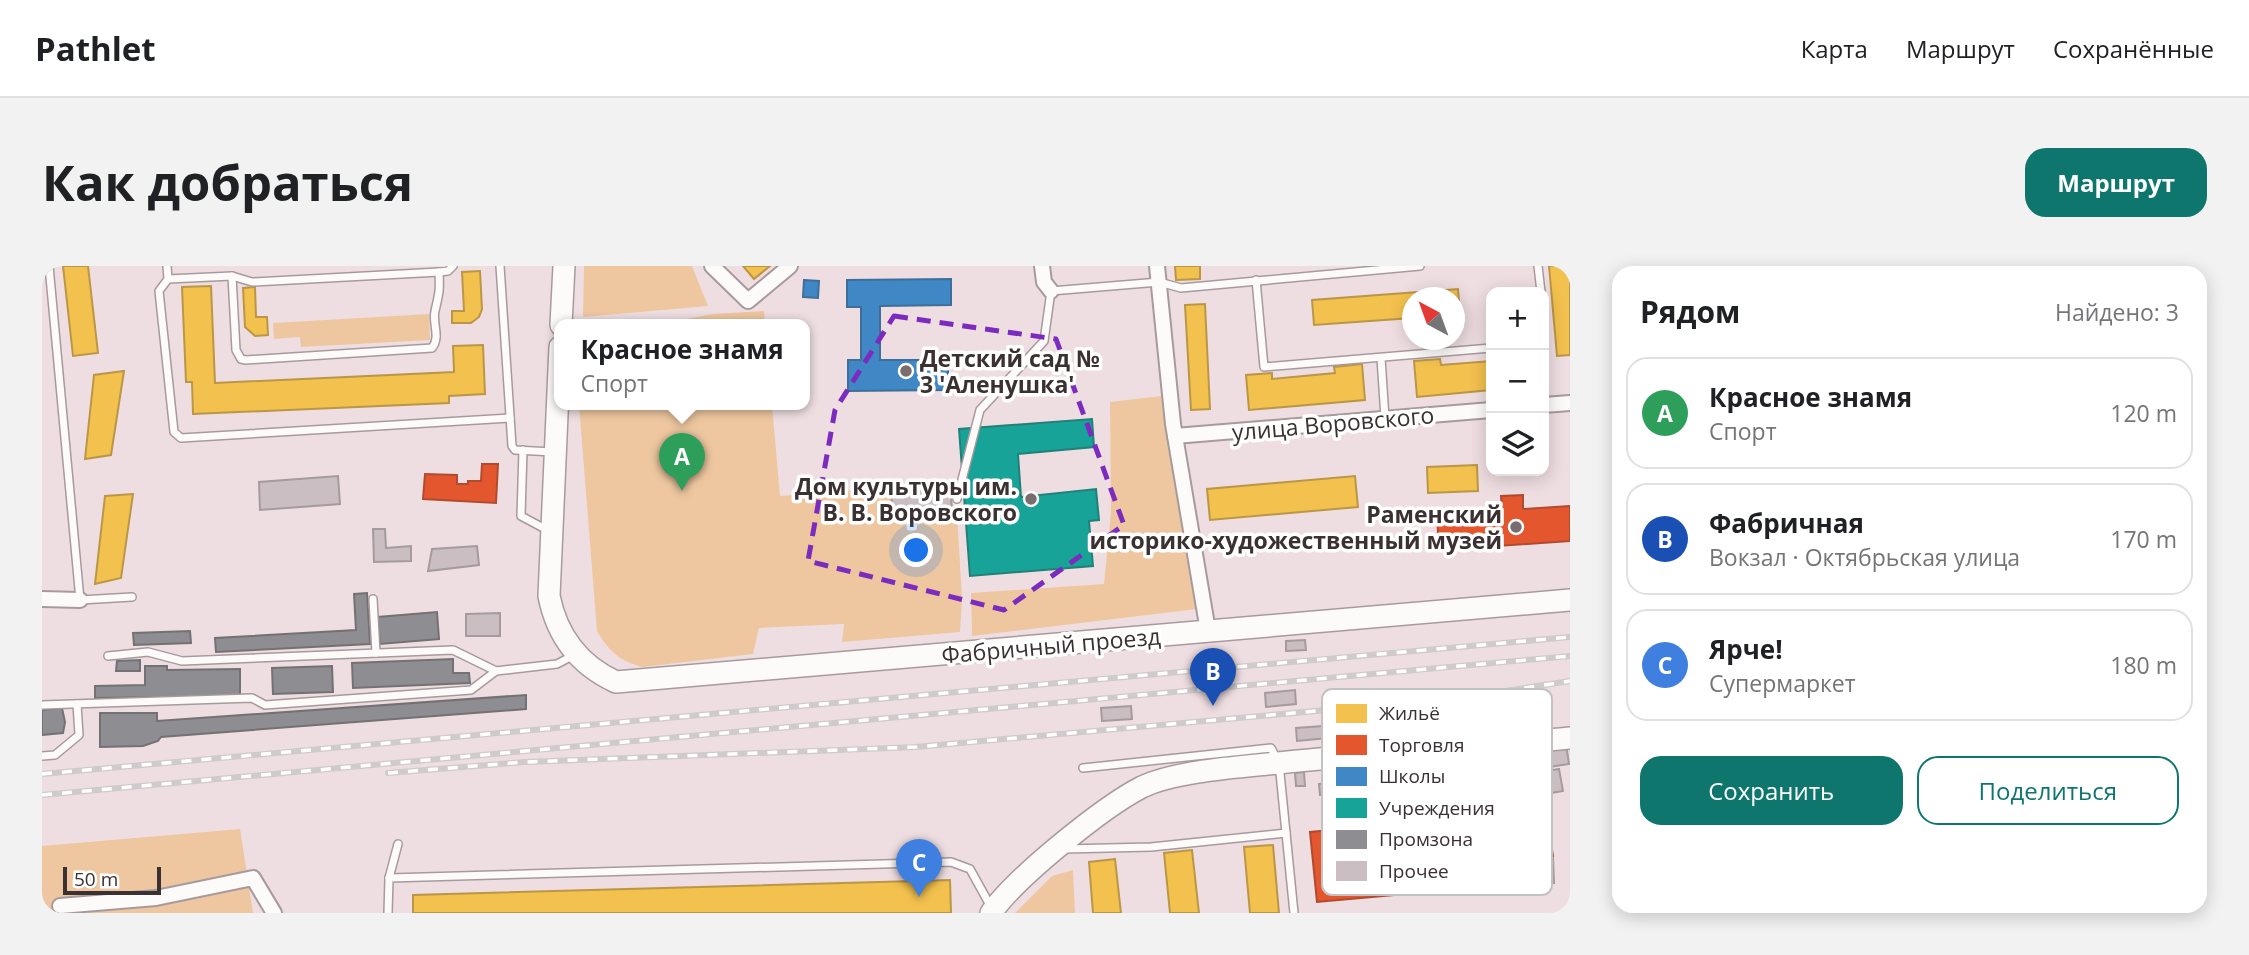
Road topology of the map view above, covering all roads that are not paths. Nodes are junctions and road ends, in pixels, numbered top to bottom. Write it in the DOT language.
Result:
graph roads {
  1 [pos="49,266"];
  2 [pos="167,266"];
  3 [pos="453,266"];
  4 [pos="500,266"];
  5 [pos="564,266"];
  6 [pos="712,266"];
  7 [pos="790,266"];
  8 [pos="1042,266"];
  9 [pos="1157,266"];
  10 [pos="1420,266"];
  11 [pos="1538,266"];
  12 [pos="439,272"];
  13 [pos="232,276"];
  14 [pos="168,279"];
  15 [pos="1256,280"];
  16 [pos="1159,282"];
  17 [pos="1540,287"];
  18 [pos="1051,292"];
  19 [pos="561,319"];
  20 [pos="1486,348"];
  21 [pos="1381,358"];
  22 [pos="1570,403"];
  23 [pos="1549,405"];
  24 [pos="556,410"];
  25 [pos="1486,410"];
  26 [pos="510,418"];
  27 [pos="1385,419"];
  28 [pos="1175,436"];
  29 [pos="523,450"];
  30 [pos="554,452"];
  31 [pos="957,499"];
  32 [pos="551,532"];
  33 [pos="132,597"];
  34 [pos="42,599"];
  35 [pos="373,599"];
  36 [pos="80,600"];
  37 [pos="1570,600"];
  38 [pos="1208,631"];
  39 [pos="376,653"];
  40 [pos="577,654"];
  41 [pos="108,656"];
  42 [pos="496,671"];
  43 [pos="77,704"];
  44 [pos="42,705"];
  45 [pos="1570,738"];
  46 [pos="1552,740"];
  47 [pos="42,756"];
  48 [pos="1322,759"];
  49 [pos="1279,763"];
  50 [pos="1083,768"];
  51 [pos="1286,833"];
  52 [pos="398,844"];
  53 [pos="1056,850"];
  54 [pos="389,878"];
  55 [pos="60,906"];
  56 [pos="992,911"];
  57 [pos="274,913"];
  58 [pos="388,913"];
  59 [pos="1294,913"];
  1 -- 36 [label="lane"];
  2 -- 14 [label="lane"];
  3 -- 12 [label="lane"];
  4 -- 26 [label="lane"];
  5 -- 19 [label="main road"];
  6 -- 7 [label="street"];
  8 -- 18 [label="street"];
  9 -- 16 [label="street"];
  10 -- 15 [label="lane"];
  11 -- 17 [label="lane"];
  12 -- 13 [label="lane"];
  12 -- 13 [label="lane"];
  13 -- 14 [label="lane"];
  14 -- 26 [label="lane"];
  15 -- 16 [label="lane"];
  15 -- 21 [label="lane"];
  16 -- 18 [label="lane"];
  16 -- 28 [label="street"];
  18 -- 31 [label="lane"];
  20 -- 21 [label="lane"];
  21 -- 27 [label="lane"];
  22 -- 23 [label="street"];
  24 -- 30 [label="main road"];
  25 -- 27 [label="street, улица Воровского"];
  26 -- 29 [label="lane"];
  27 -- 28 [label="street, улица Воровского"];
  28 -- 38 [label="street"];
  29 -- 30 [label="lane"];
  29 -- 32 [label="lane"];
  30 -- 32 [label="main road"];
  32 -- 40 [label="main road"];
  33 -- 36 [label="lane"];
  34 -- 36 [label="street"];
  35 -- 39 [label="lane"];
  37 -- 38 [label="main road, Фабричный проезд"];
  38 -- 40 [label="main road, Фабричный проезд"];
  39 -- 41 [label="lane"];
  39 -- 42 [label="lane"];
  40 -- 42 [label="lane"];
  42 -- 43 [label="lane"];
  43 -- 44 [label="lane"];
  43 -- 47 [label="lane"];
  45 -- 46 [label="main road"];
  48 -- 49 [label="main road"];
  49 -- 50 [label="lane"];
  49 -- 51 [label="lane"];
  49 -- 53 [label="main road"];
  51 -- 53 [label="lane"];
  51 -- 59 [label="lane"];
  52 -- 54 [label="lane"];
  53 -- 56 [label="main road"];
  54 -- 56 [label="lane"];
  54 -- 58 [label="lane"];
  55 -- 57 [label="street"];
}
